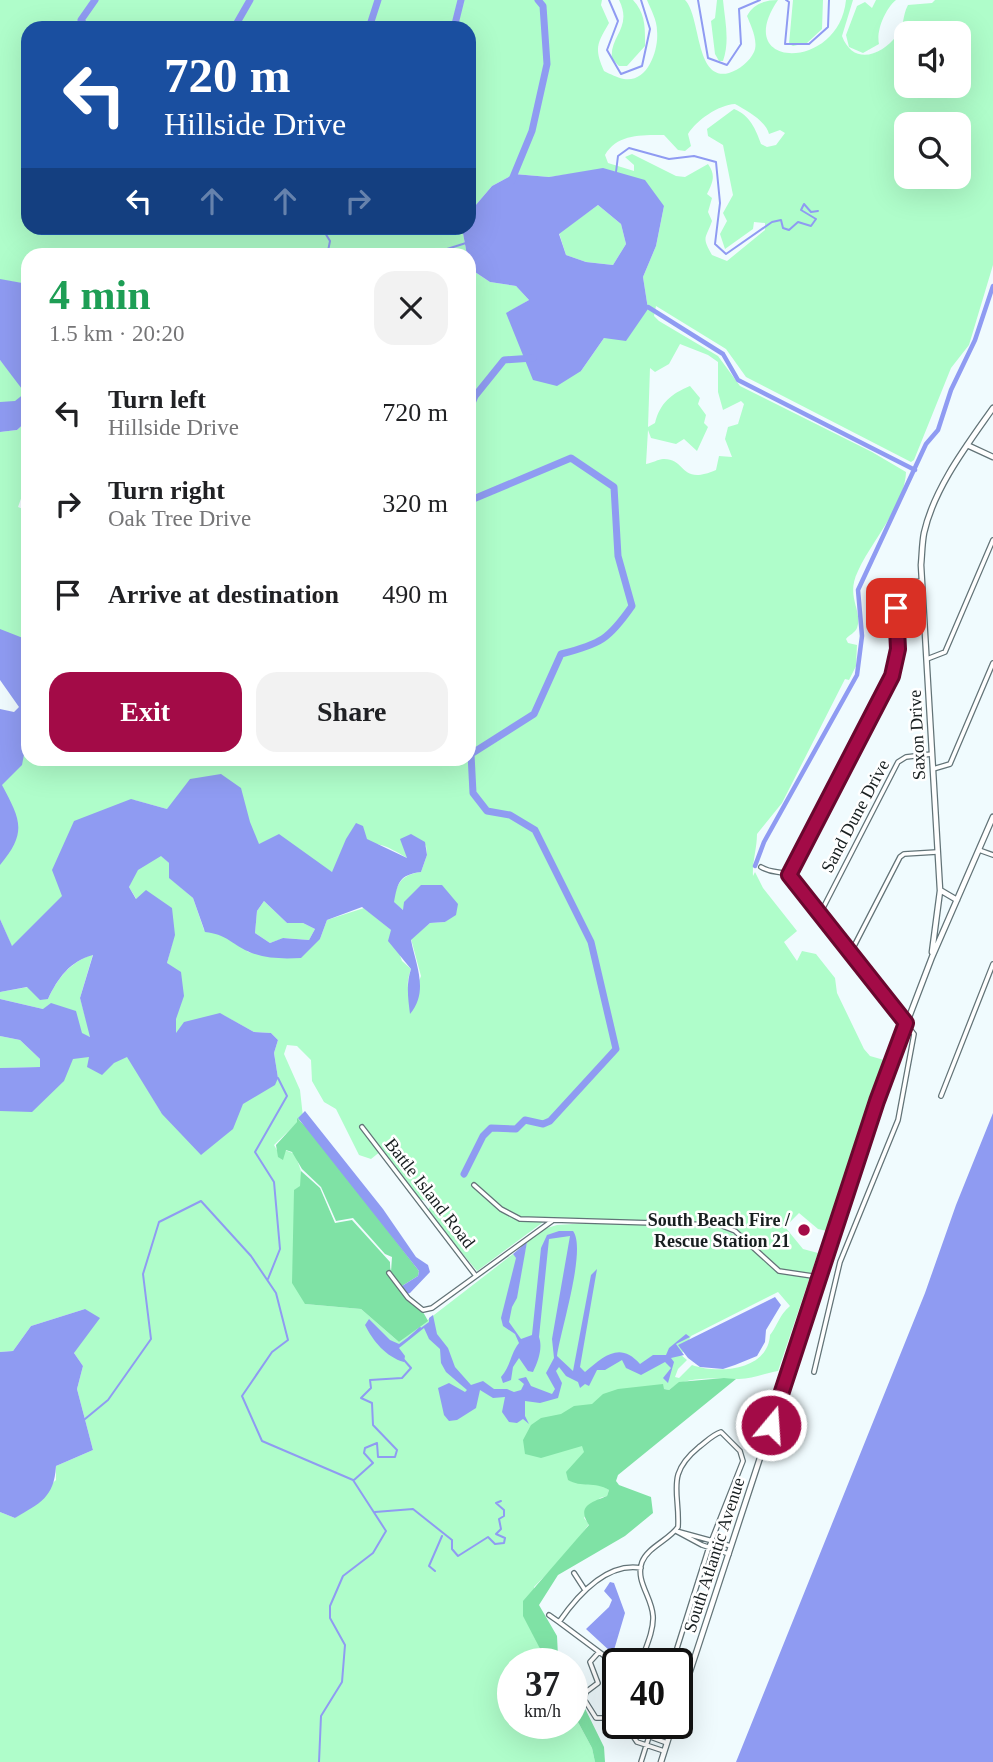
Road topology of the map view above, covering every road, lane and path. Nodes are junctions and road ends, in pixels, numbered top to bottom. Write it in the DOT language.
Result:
graph roads {
  1 [pos="993,408"];
  2 [pos="967,445"];
  3 [pos="993,457"];
  4 [pos="993,540"];
  5 [pos="922,581"];
  6 [pos="928,659"];
  7 [pos="993,663"];
  8 [pos="932,754"];
  9 [pos="932,769"];
  10 [pos="993,817"];
  11 [pos="979,850"];
  12 [pos="937,852"];
  13 [pos="993,855"];
  14 [pos="761,867"];
  15 [pos="789,875"];
  16 [pos="940,890"];
  17 [pos="957,900"];
  18 [pos="820,913"];
  19 [pos="851,953"];
  20 [pos="932,957"];
  21 [pos="993,964"];
  22 [pos="906,1023"];
  23 [pos="941,1096"];
  24 [pos="362,1127"];
  25 [pos="474,1185"];
  26 [pos="552,1221"];
  27 [pos="389,1273"];
  28 [pos="477,1276"];
  29 [pos="819,1277"];
  30 [pos="814,1372"];
  31 [pos="676,1531"];
  32 [pos="712,1540"];
  33 [pos="731,1546"];
  34 [pos="709,1547"];
  35 [pos="729,1554"];
  36 [pos="641,1568"];
  37 [pos="574,1573"];
  38 [pos="585,1590"];
  39 [pos="550,1615"];
  40 [pos="559,1622"];
  41 [pos="645,1648"];
  42 [pos="678,1648"];
  43 [pos="599,1652"];
  44 [pos="602,1654"];
  45 [pos="693,1663"];
  46 [pos="602,1718"];
  47 [pos="635,1739"];
  48 [pos="648,1739"];
  49 [pos="652,1739"];
  50 [pos="668,1739"];
  51 [pos="667,1743"];
  52 [pos="646,1745"];
  53 [pos="664,1751"];
  54 [pos="641,1762"];
  55 [pos="660,1762"];
  1 -- 2 [label="street, Saxon Drive"];
  2 -- 3 [label="street"];
  2 -- 5 [label="street, Saxon Drive"];
  4 -- 6 [label="street"];
  5 -- 6 [label="street, Saxon Drive"];
  5 -- 15 [label="street"];
  6 -- 8 [label="street, Saxon Drive"];
  7 -- 9 [label="street"];
  8 -- 9 [label="street, Saxon Drive"];
  8 -- 18 [label="street, Sand Dune Drive"];
  9 -- 12 [label="street, Saxon Drive"];
  10 -- 11 [label="street, South Atlantic Avenue"];
  11 -- 13 [label="street"];
  11 -- 17 [label="street, South Atlantic Avenue"];
  12 -- 16 [label="street, Saxon Drive"];
  12 -- 19 [label="street"];
  14 -- 15 [label="street"];
  15 -- 18 [label="street"];
  16 -- 17 [label="street"];
  16 -- 20 [label="street, Saxon Drive"];
  17 -- 20 [label="street, South Atlantic Avenue"];
  18 -- 19 [label="street"];
  19 -- 22 [label="street"];
  20 -- 22 [label="street, South Atlantic Avenue"];
  21 -- 23 [label="street"];
  22 -- 29 [label="street, South Atlantic Avenue"];
  22 -- 30 [label="street"];
  24 -- 28 [label="street, Battle Island Road"];
  25 -- 26 [label="street"];
  26 -- 28 [label="street"];
  26 -- 29 [label="street"];
  27 -- 28 [label="street"];
  29 -- 33 [label="street, South Atlantic Avenue"];
  31 -- 32 [label="street"];
  31 -- 32 [label="street"];
  31 -- 34 [label="street"];
  31 -- 36 [label="street"];
  32 -- 33 [label="street"];
  32 -- 34 [label="street"];
  33 -- 35 [label="street, South Atlantic Avenue"];
  34 -- 35 [label="street"];
  34 -- 42 [label="street"];
  35 -- 45 [label="street, South Atlantic Avenue"];
  36 -- 38 [label="street"];
  36 -- 41 [label="street"];
  37 -- 38 [label="street"];
  38 -- 40 [label="street"];
  39 -- 40 [label="street"];
  40 -- 43 [label="street"];
  43 -- 44 [label="street"];
  43 -- 46 [label="street"];
  47 -- 52 [label="street"];
  48 -- 52 [label="street"];
  49 -- 51 [label="street"];
  50 -- 51 [label="street"];
  51 -- 53 [label="street"];
  52 -- 53 [label="street"];
  52 -- 54 [label="street"];
  53 -- 55 [label="street"];
}
